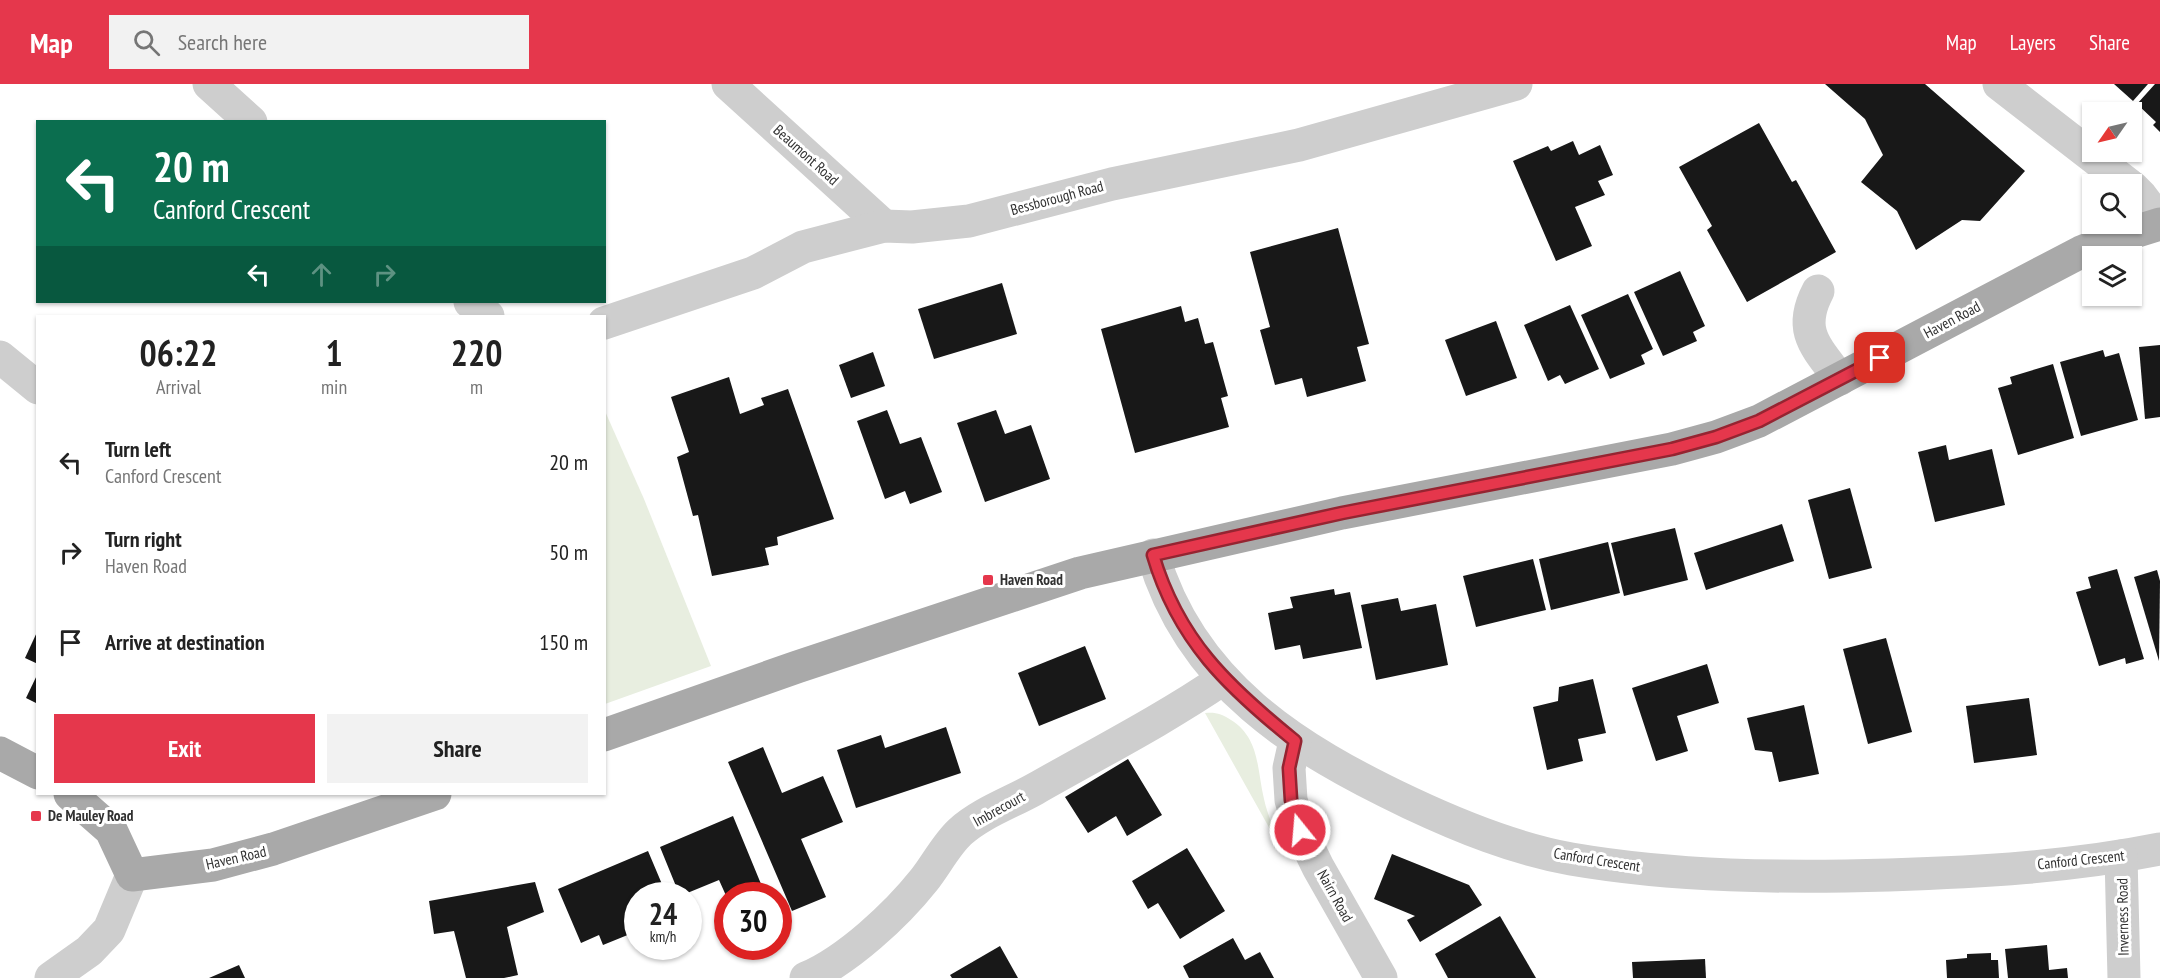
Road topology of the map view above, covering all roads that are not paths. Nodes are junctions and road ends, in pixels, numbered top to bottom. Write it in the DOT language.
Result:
graph roads {
  1 [pos="209,84"];
  2 [pos="728,84"];
  3 [pos="1516,84"];
  4 [pos="1999,84"];
  5 [pos="249,120"];
  6 [pos="2115,174"];
  7 [pos="2142,196"];
  8 [pos="2160,223"];
  9 [pos="884,226"];
  10 [pos="1818,291"];
  11 [pos="471,303"];
  12 [pos="487,315"];
  13 [pos="606,322"];
  14 [pos="0,357"];
  15 [pos="1840,379"];
  16 [pos="36,386"];
  17 [pos="1153,555"];
  18 [pos="1223,679"];
  19 [pos="606,734"];
  20 [pos="1295,741"];
  21 [pos="0,753"];
  22 [pos="36,771"];
  23 [pos="71,795"];
  24 [pos="432,795"];
  25 [pos="2160,849"];
  26 [pos="2121,856"];
  27 [pos="132,875"];
  28 [pos="51,978"];
  29 [pos="806,978"];
  30 [pos="1381,978"];
  31 [pos="2124,978"];
  1 -- 5 [label="street"];
  2 -- 9 [label="street, Beaumont Road"];
  3 -- 9 [label="street, Bessborough Road"];
  4 -- 6 [label="street"];
  7 -- 8 [label="street"];
  8 -- 15 [label="main road, Haven Road"];
  9 -- 13 [label="street, Bessborough Road"];
  10 -- 15 [label="street"];
  11 -- 12 [label="street"];
  14 -- 16 [label="street"];
  15 -- 17 [label="main road, Haven Road"];
  17 -- 18 [label="street, Canford Crescent"];
  17 -- 19 [label="main road, Haven Road"];
  18 -- 20 [label="street, Canford Crescent"];
  18 -- 29 [label="street, Imbrecourt"];
  20 -- 26 [label="street, Canford Crescent"];
  20 -- 30 [label="street, Nairn Road"];
  21 -- 22 [label="main road"];
  23 -- 27 [label="main road"];
  24 -- 27 [label="main road, Haven Road"];
  25 -- 26 [label="street, Canford Crescent"];
  26 -- 31 [label="street, Inverness Road"];
  27 -- 28 [label="street"];
}
